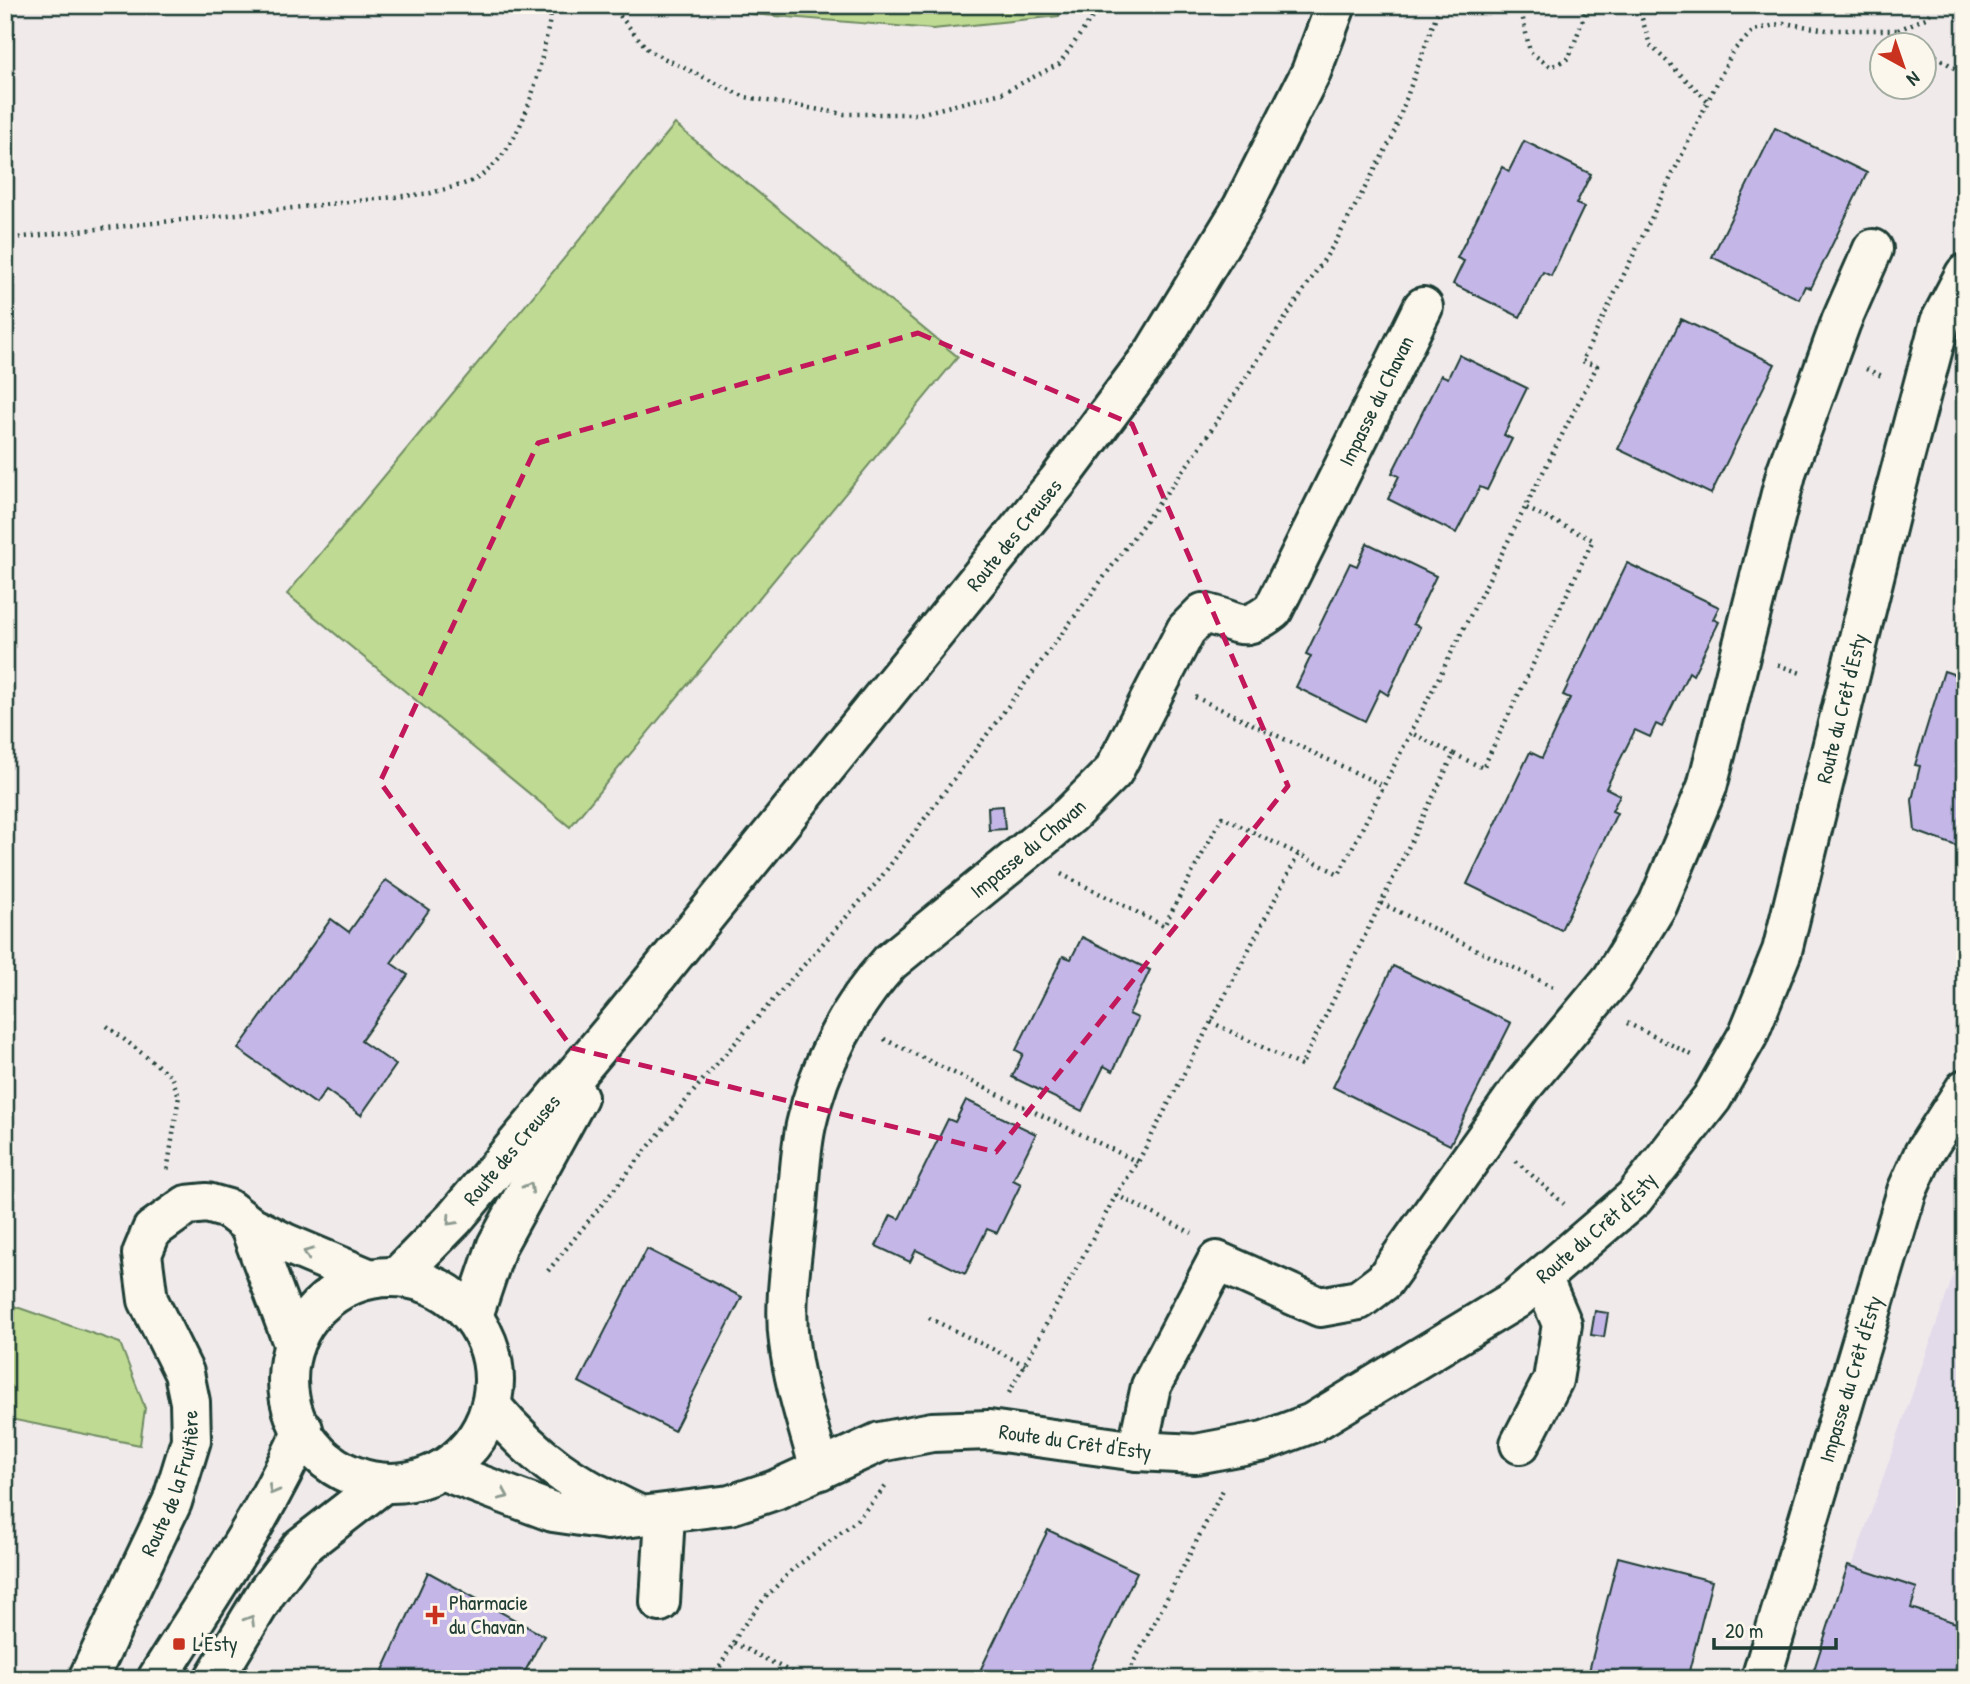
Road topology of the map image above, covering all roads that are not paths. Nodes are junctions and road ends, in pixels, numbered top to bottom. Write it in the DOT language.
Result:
graph roads {
  1 [pos="1336,5"];
  2 [pos="1873,249"];
  3 [pos="1965,274"];
  4 [pos="1423,307"];
  5 [pos="622,1019"];
  6 [pos="1965,1089"];
  7 [pos="249,1225"];
  8 [pos="383,1277"];
  9 [pos="1542,1277"];
  10 [pos="473,1316"];
  11 [pos="293,1343"];
  12 [pos="492,1407"];
  13 [pos="303,1429"];
  14 [pos="1520,1444"];
  15 [pos="1138,1451"];
  16 [pos="440,1470"];
  17 [pos="820,1470"];
  18 [pos="381,1485"];
  19 [pos="652,1515"];
  20 [pos="660,1602"];
  21 [pos="88,1679"];
  22 [pos="157,1679"];
  23 [pos="214,1679"];
  24 [pos="1761,1679"];
  1 -- 5 [label="street, Route des Creuses"];
  2 -- 15 [label="street"];
  3 -- 9 [label="street, Route du Crêt d'Esty"];
  4 -- 17 [label="street, Impasse du Chavan"];
  5 -- 8 [label="street, Route des Creuses, one-way"];
  10 -- 5 [label="street, Route des Creuses, one-way"];
  6 -- 24 [label="street, Impasse du Crêt d'Esty"];
  8 -- 7 [label="street, Route de la Fruitière, one-way"];
  7 -- 11 [label="street"];
  7 -- 21 [label="street, Route de la Fruitière"];
  8 -- 10 [label="street, Route des Creuses"];
  8 -- 11 [label="street, Route des Creuses"];
  9 -- 14 [label="street"];
  9 -- 15 [label="street, Route du Crêt d'Esty"];
  10 -- 12 [label="street, Route des Creuses"];
  11 -- 13 [label="street, Route des Creuses"];
  12 -- 16 [label="street, Route des Creuses"];
  12 -- 19 [label="street"];
  13 -- 18 [label="street, Route des Creuses"];
  13 -- 22 [label="street, one-way"];
  15 -- 17 [label="street, Route du Crêt d'Esty"];
  16 -- 18 [label="street, Route des Creuses"];
  16 -- 19 [label="street, Route du Crêt d'Esty, one-way"];
  17 -- 19 [label="street, Route du Crêt d'Esty"];
  23 -- 18 [label="street, Route des Creuses, one-way"];
  19 -- 20 [label="street"];
}
